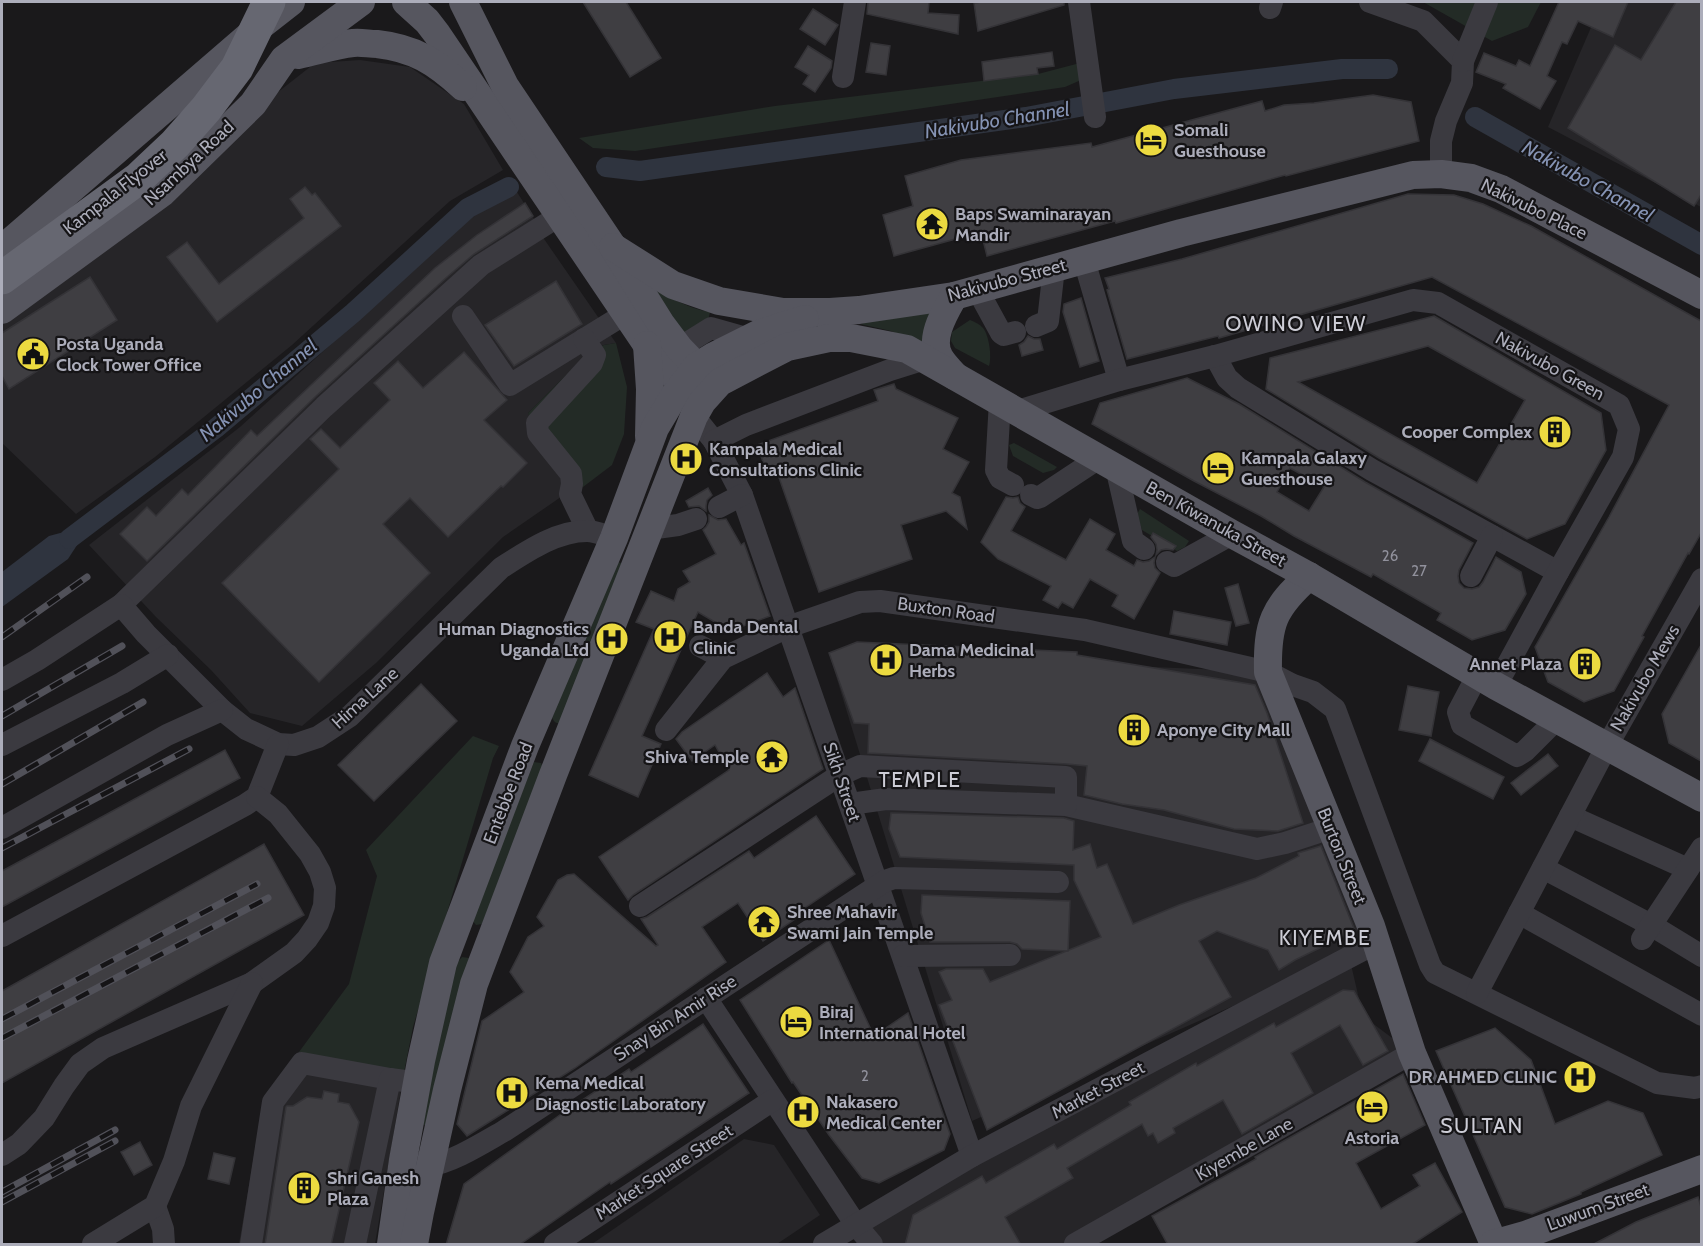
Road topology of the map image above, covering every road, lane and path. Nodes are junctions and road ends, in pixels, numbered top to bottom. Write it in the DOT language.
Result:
graph roads {
  1 [pos="283,2"];
  2 [pos="291,2"];
  3 [pos="361,2"];
  4 [pos="406,2"];
  5 [pos="463,2"];
  6 [pos="484,2"];
  7 [pos="855,2"];
  8 [pos="1079,2"];
  9 [pos="1370,2"];
  10 [pos="1487,2"];
  11 [pos="264,14"];
  12 [pos="284,59"];
  13 [pos="1463,61"];
  14 [pos="843,77"];
  15 [pos="506,86"];
  16 [pos="491,113"];
  17 [pos="1095,117"];
  18 [pos="1441,174"];
  19 [pos="560,216"];
  20 [pos="1181,233"];
  21 [pos="613,247"];
  22 [pos="2,256"];
  23 [pos="1083,260"];
  24 [pos="1054,268"];
  25 [pos="966,292"];
  26 [pos="1701,295"];
  27 [pos="718,301"];
  28 [pos="2,310"];
  29 [pos="830,312"];
  30 [pos="626,314"];
  31 [pos="463,316"];
  32 [pos="711,328"];
  33 [pos="584,339"];
  34 [pos="750,339"];
  35 [pos="647,345"];
  36 [pos="1215,356"];
  37 [pos="925,359"];
  38 [pos="956,376"];
  39 [pos="1119,380"];
  40 [pos="695,384"];
  41 [pos="1009,406"];
  42 [pos="714,441"];
  43 [pos="648,446"];
  44 [pos="1108,462"];
  45 [pos="742,495"];
  46 [pos="719,507"];
  47 [pos="696,519"];
  48 [pos="650,529"];
  49 [pos="601,534"];
  50 [pos="1233,534"];
  51 [pos="1492,536"];
  52 [pos="1144,549"];
  53 [pos="1167,562"];
  54 [pos="1558,572"];
  55 [pos="1310,576"];
  56 [pos="1471,576"];
  57 [pos="1701,579"];
  58 [pos="121,605"];
  59 [pos="788,627"];
  60 [pos="700,646"];
  61 [pos="168,655"];
  62 [pos="723,658"];
  63 [pos="1268,672"];
  64 [pos="2,680"];
  65 [pos="1487,680"];
  66 [pos="222,710"];
  67 [pos="1557,719"];
  68 [pos="666,730"];
  69 [pos="278,744"];
  70 [pos="2,745"];
  71 [pos="525,746"];
  72 [pos="1607,746"];
  73 [pos="561,754"];
  74 [pos="840,775"];
  75 [pos="256,797"];
  76 [pos="1701,798"];
  77 [pos="850,804"];
  78 [pos="1066,805"];
  79 [pos="1570,816"];
  80 [pos="2,828"];
  81 [pos="1331,828"];
  82 [pos="1701,848"];
  83 [pos="1543,868"];
  84 [pos="1688,869"];
  85 [pos="1058,882"];
  86 [pos="878,885"];
  87 [pos="640,906"];
  88 [pos="1519,913"];
  89 [pos="1646,932"];
  90 [pos="2,936"];
  91 [pos="454,936"];
  92 [pos="1376,943"];
  93 [pos="488,948"];
  94 [pos="1010,954"];
  95 [pos="903,956"];
  96 [pos="1701,956"];
  97 [pos="252,983"];
  98 [pos="1477,993"];
  99 [pos="706,998"];
  100 [pos="1701,1015"];
  101 [pos="1412,1053"];
  102 [pos="404,1081"];
  103 [pos="1701,1086"];
  104 [pos="773,1100"];
  105 [pos="2,1155"];
  106 [pos="972,1156"];
  107 [pos="403,1161"];
  108 [pos="431,1165"];
  109 [pos="1701,1168"];
  110 [pos="155,1206"];
  111 [pos="856,1225"];
  112 [pos="566,1241"];
  113 [pos="1494,1244"];
  114 [pos="93,1245"];
  115 [pos="164,1245"];
  116 [pos="251,1245"];
  117 [pos="355,1245"];
  118 [pos="391,1245"];
  119 [pos="414,1245"];
  120 [pos="824,1245"];
  121 [pos="872,1245"];
  122 [pos="1075,1245"];
  1 -- 11 [label="main road"];
  2 -- 11 [label="main road"];
  3 -- 12 [label="main road, Nsambya Road"];
  4 -- 16 [label="main road"];
  5 -- 15 [label="main road"];
  6 -- 15 [label="main road"];
  7 -- 14 [label="street"];
  8 -- 17 [label="street"];
  9 -- 13 [label="street"];
  10 -- 13 [label="street"];
  11 -- 22 [label="highway, Kampala Flyover, bridge"];
  12 -- 16 [label="main road"];
  12 -- 28 [label="main road, Nsambya Road"];
  13 -- 18 [label="street"];
  15 -- 21 [label="main road"];
  16 -- 19 [label="main road"];
  18 -- 20 [label="main road, Nakivubo Place"];
  18 -- 26 [label="main road, Nakivubo Place"];
  19 -- 30 [label="main road"];
  19 -- 58 [label="street"];
  20 -- 23 [label="main road, Nakivubo Street"];
  21 -- 27 [label="main road"];
  21 -- 40 [label="main road"];
  23 -- 24 [label="main road, Nakivubo Street"];
  23 -- 39 [label="street"];
  24 -- 25 [label="main road, Nakivubo Street"];
  24 -- 25 [label="street"];
  25 -- 29 [label="main road, Nakivubo Street"];
  25 -- 38 [label="main road"];
  27 -- 29 [label="main road"];
  27 -- 32 [label="street"];
  29 -- 34 [label="main road"];
  30 -- 33 [label="street"];
  30 -- 35 [label="main road"];
  31 -- 33 [label="street"];
  32 -- 34 [label="street"];
  32 -- 40 [label="street"];
  33 -- 49 [label="street"];
  34 -- 40 [label="main road"];
  35 -- 40 [label="main road"];
  35 -- 43 [label="main road"];
  36 -- 39 [label="street, Nakivubo Green"];
  36 -- 51 [label="street"];
  36 -- 54 [label="street, Nakivubo Green"];
  37 -- 38 [label="main road, Ben Kiwanuka Street"];
  37 -- 40 [label="main road, Ben Kiwanuka Street"];
  37 -- 42 [label="street"];
  38 -- 41 [label="main road, Ben Kiwanuka Street"];
  39 -- 41 [label="street, Nakivubo Green"];
  40 -- 42 [label="street, Sikh Street"];
  40 -- 43 [label="main road, Entebbe Road"];
  40 -- 48 [label="main road, Entebbe Road"];
  41 -- 44 [label="main road, Ben Kiwanuka Street"];
  41 -- 44 [label="street"];
  42 -- 45 [label="street, Sikh Street"];
  43 -- 49 [label="main road, Entebbe Road"];
  44 -- 50 [label="main road, Ben Kiwanuka Street"];
  44 -- 52 [label="street"];
  45 -- 46 [label="street"];
  45 -- 59 [label="street, Sikh Street"];
  47 -- 48 [label="street"];
  48 -- 73 [label="main road, Entebbe Road"];
  49 -- 69 [label="street, Hima Lane"];
  49 -- 71 [label="main road, Entebbe Road"];
  50 -- 53 [label="street"];
  50 -- 55 [label="main road, Ben Kiwanuka Street"];
  51 -- 54 [label="street"];
  51 -- 56 [label="street"];
  54 -- 65 [label="street, Nakivubo Green"];
  55 -- 63 [label="main road, Burton Street"];
  55 -- 65 [label="main road, Ben Kiwanuka Street"];
  57 -- 72 [label="street, Nakivubo Mews"];
  58 -- 61 [label="street"];
  58 -- 64 [label="street"];
  59 -- 62 [label="street, Buxton Road"];
  59 -- 63 [label="street, Buxton Road"];
  59 -- 74 [label="street, Sikh Street"];
  60 -- 62 [label="street"];
  61 -- 66 [label="street"];
  61 -- 70 [label="street"];
  62 -- 68 [label="street, Buxton Road"];
  63 -- 81 [label="main road, Burton Street"];
  63 -- 98 [label="street, Buxton Road"];
  65 -- 67 [label="main road, Ben Kiwanuka Street"];
  65 -- 67 [label="street, Nakivubo Green"];
  66 -- 69 [label="street"];
  66 -- 80 [label="street"];
  67 -- 72 [label="main road, Ben Kiwanuka Street"];
  69 -- 75 [label="street"];
  71 -- 73 [label="main road"];
  71 -- 91 [label="main road, Entebbe Road"];
  72 -- 76 [label="main road, Ben Kiwanuka Street"];
  72 -- 79 [label="street, Nakivubo Mews"];
  73 -- 93 [label="main road, Entebbe Road"];
  74 -- 77 [label="street, Sikh Street"];
  74 -- 78 [label="street"];
  74 -- 87 [label="street"];
  75 -- 90 [label="street"];
  75 -- 97 [label="street"];
  77 -- 78 [label="street"];
  77 -- 86 [label="street, Sikh Street"];
  78 -- 81 [label="street"];
  79 -- 83 [label="street, Nakivubo Mews"];
  79 -- 84 [label="street"];
  81 -- 92 [label="main road, Burton Street"];
  82 -- 84 [label="street"];
  83 -- 88 [label="street, Nakivubo Mews"];
  83 -- 89 [label="street"];
  84 -- 89 [label="street"];
  85 -- 86 [label="street"];
  86 -- 95 [label="street, Sikh Street"];
  86 -- 99 [label="street, Snay Bin Amir Rise"];
  88 -- 98 [label="street, Nakivubo Mews"];
  88 -- 100 [label="street"];
  89 -- 96 [label="street"];
  91 -- 93 [label="main road"];
  91 -- 102 [label="main road, Entebbe Road"];
  92 -- 101 [label="main road, Burton Street"];
  92 -- 106 [label="street, Market Street"];
  93 -- 108 [label="main road, Entebbe Road"];
  94 -- 95 [label="street"];
  95 -- 106 [label="street, Sikh Street"];
  97 -- 105 [label="street"];
  97 -- 110 [label="street"];
  98 -- 103 [label="street, Buxton Road"];
  99 -- 104 [label="street"];
  99 -- 108 [label="street, Snay Bin Amir Rise"];
  101 -- 113 [label="main road, Burton Street"];
  101 -- 122 [label="street, Kiyembe Lane"];
  102 -- 107 [label="main road, Entebbe Road"];
  102 -- 116 [label="street"];
  102 -- 117 [label="street"];
  104 -- 111 [label="street"];
  104 -- 112 [label="street, Market Square Street"];
  106 -- 111 [label="street, Market Street"];
  107 -- 108 [label="street, Snay Bin Amir Rise"];
  107 -- 118 [label="main road, Entebbe Road"];
  108 -- 119 [label="main road, Entebbe Road"];
  109 -- 113 [label="main road, Luwum Street"];
  110 -- 114 [label="street"];
  110 -- 115 [label="street"];
  111 -- 120 [label="street, Market Street"];
  111 -- 121 [label="street"];
}
